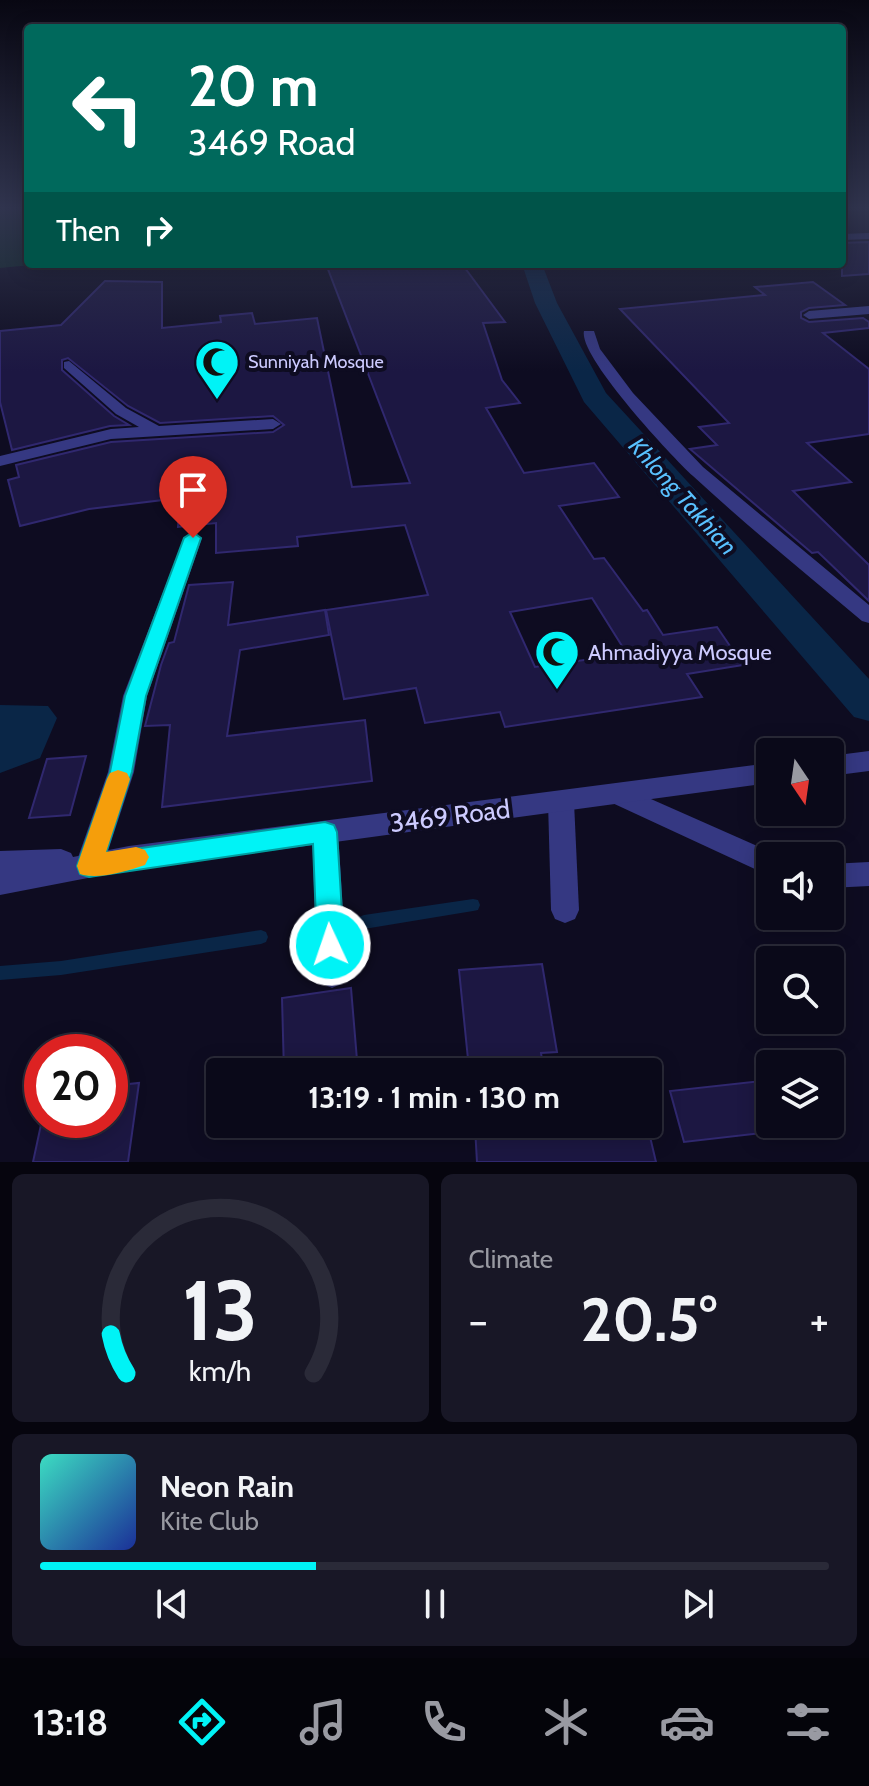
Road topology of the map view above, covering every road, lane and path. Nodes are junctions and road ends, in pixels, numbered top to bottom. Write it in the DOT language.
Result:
graph roads {
  1 [pos="825,298"];
  2 [pos="869,310"];
  3 [pos="847,312"];
  4 [pos="809,315"];
  5 [pos="589,334"];
  6 [pos="69,365"];
  7 [pos="273,424"];
  8 [pos="153,429"];
  9 [pos="0,461"];
  10 [pos="193,538"];
  11 [pos="869,616"];
  12 [pos="869,761"];
  13 [pos="844,764"];
  14 [pos="756,775"];
  15 [pos="617,794"];
  16 [pos="561,802"];
  17 [pos="325,832"];
  18 [pos="756,858"];
  19 [pos="0,863"];
  20 [pos="90,863"];
  21 [pos="869,874"];
  22 [pos="844,875"];
  23 [pos="0,883"];
  24 [pos="565,910"];
  25 [pos="332,973"];
  1 -- 3 [label="street"];
  2 -- 3 [label="street"];
  3 -- 4 [label="street"];
  5 -- 11 [label="street"];
  6 -- 8 [label="street"];
  7 -- 8 [label="street"];
  8 -- 9 [label="street"];
  10 -- 20 [label="street"];
  12 -- 13 [label="street"];
  14 -- 15 [label="street, 3469 Road"];
  15 -- 16 [label="street, 3469 Road"];
  15 -- 18 [label="street"];
  16 -- 17 [label="street, 3469 Road"];
  16 -- 24 [label="street"];
  17 -- 20 [label="street, 3469 Road"];
  17 -- 25 [label="street"];
  19 -- 20 [label="street, 3469 Road"];
  20 -- 23 [label="street, 3469 Road"];
  21 -- 22 [label="street"];
}
